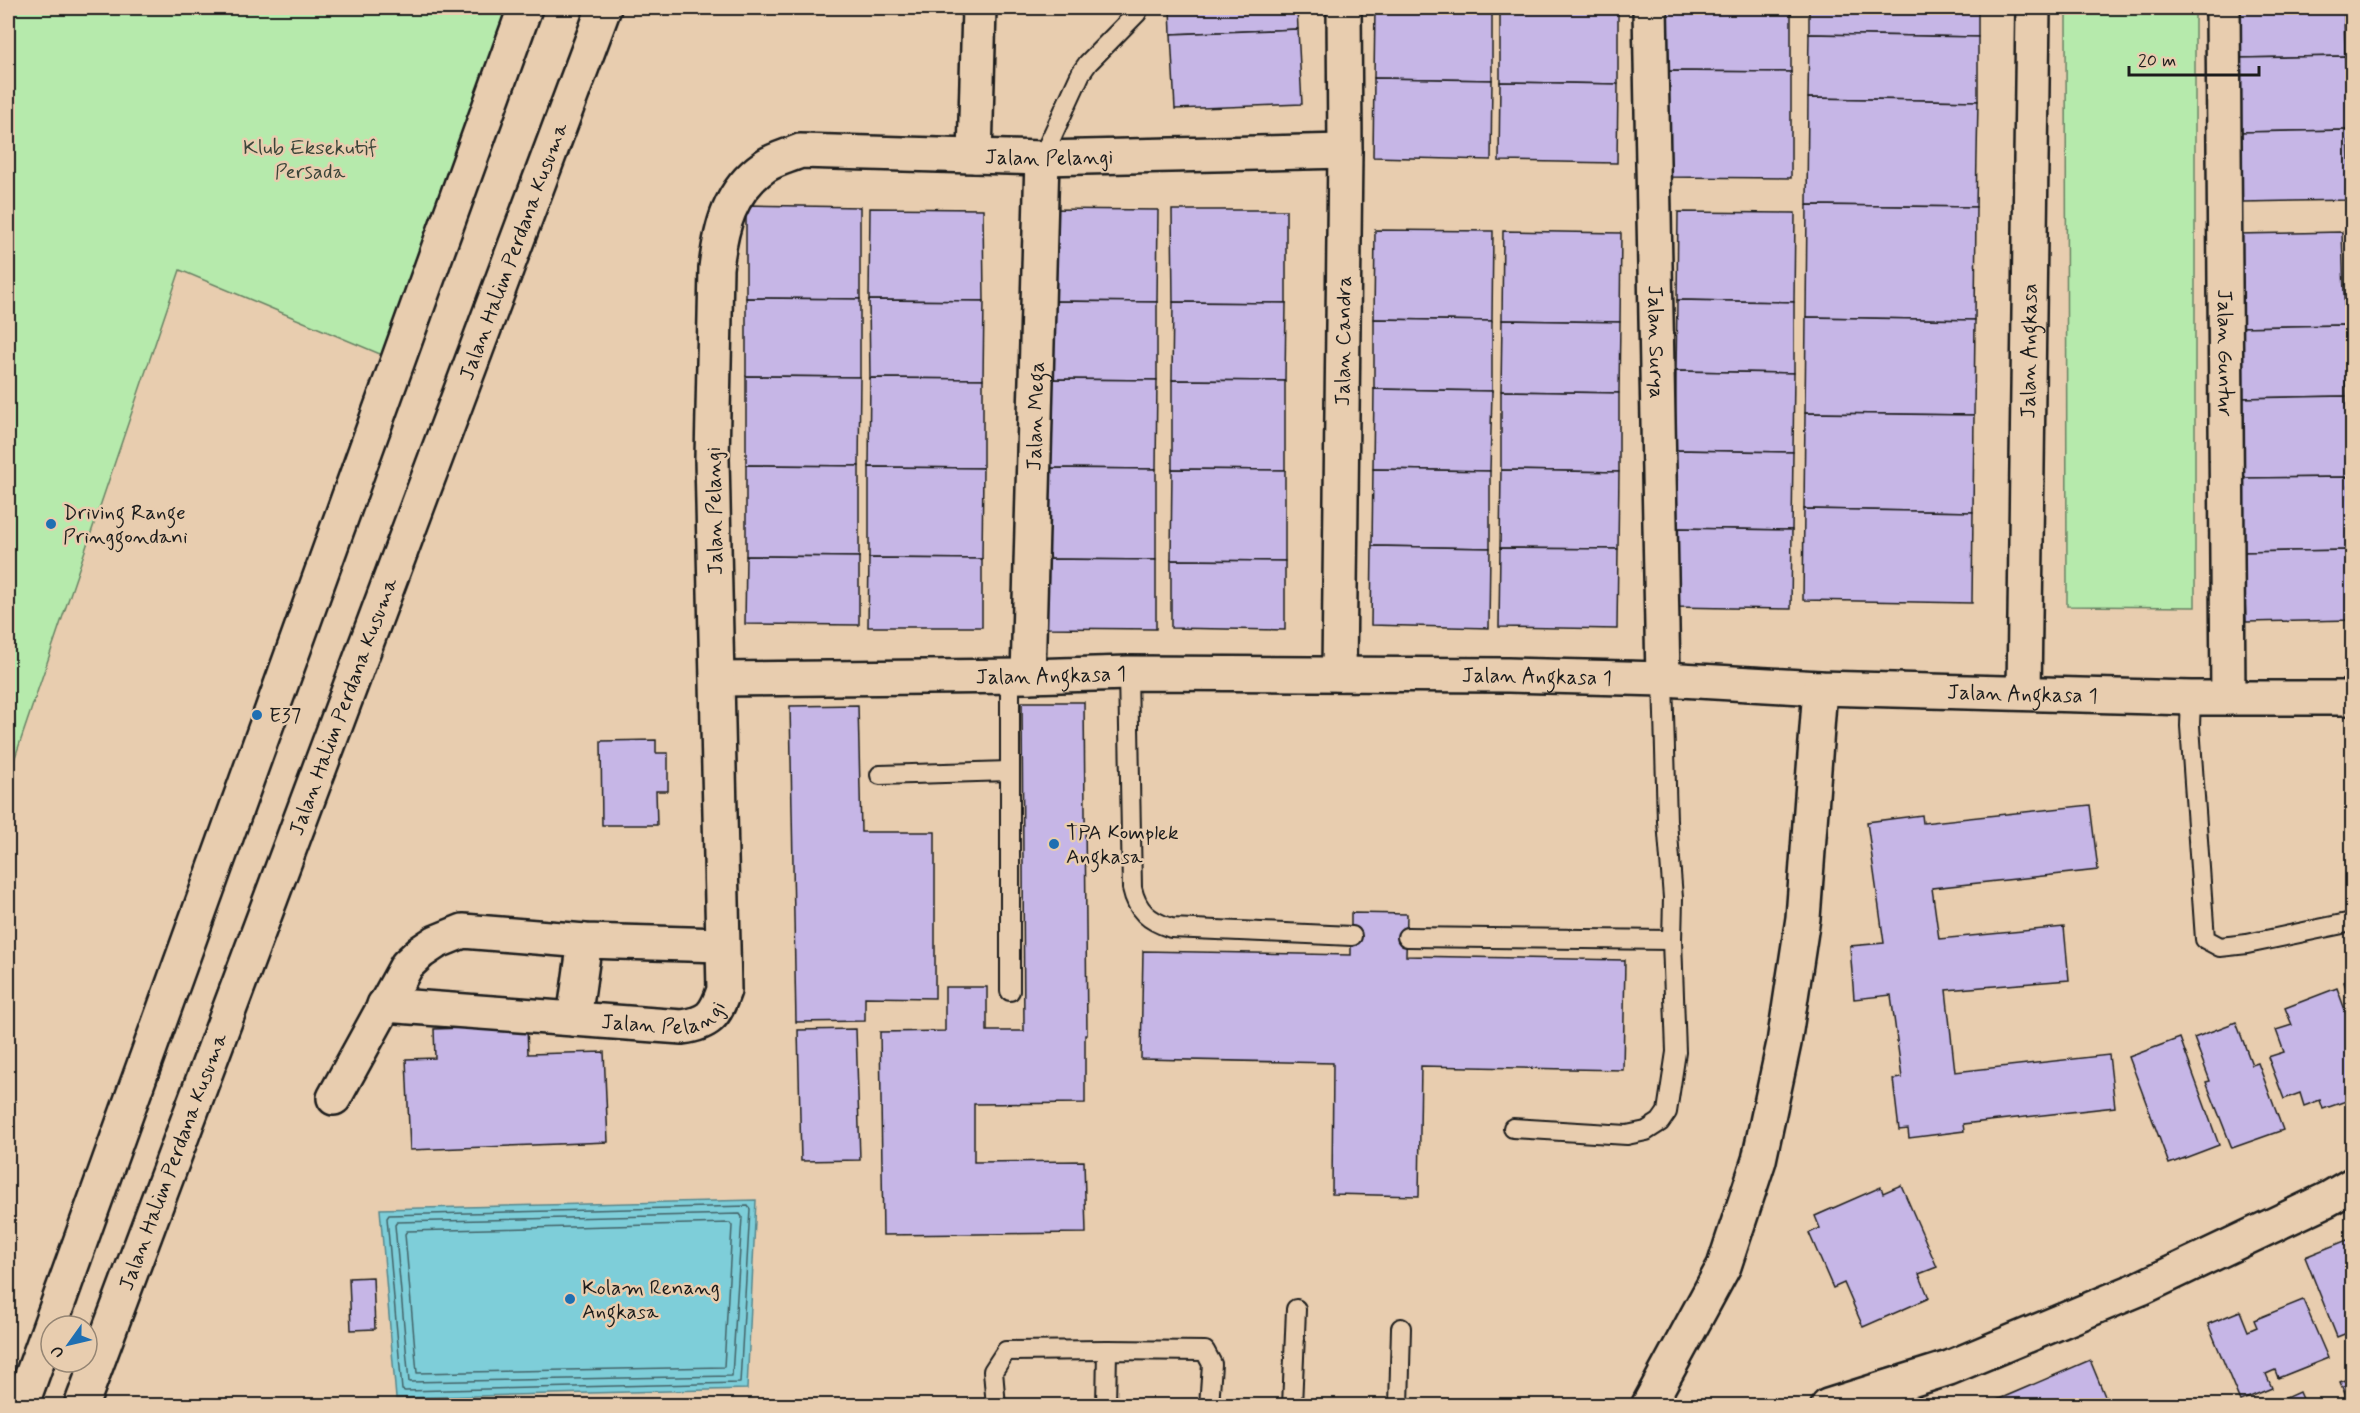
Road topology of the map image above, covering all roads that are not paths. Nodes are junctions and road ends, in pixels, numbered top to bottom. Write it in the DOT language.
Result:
graph roads {
  1 [pos="525,8"];
  2 [pos="604,8"];
  3 [pos="979,8"];
  4 [pos="1344,8"];
  5 [pos="1650,8"];
  6 [pos="2033,8"];
  7 [pos="2223,8"];
  8 [pos="1137,13"];
  9 [pos="1346,151"];
  10 [pos="975,156"];
  11 [pos="1042,158"];
  12 [pos="1128,673"];
  13 [pos="1339,674"];
  14 [pos="1019,676"];
  15 [pos="719,679"];
  16 [pos="1663,679"];
  17 [pos="1820,688"];
  18 [pos="2024,693"];
  19 [pos="2191,698"];
  20 [pos="2228,698"];
  21 [pos="2352,698"];
  22 [pos="1009,771"];
  23 [pos="880,775"];
  24 [pos="2352,922"];
  25 [pos="1352,936"];
  26 [pos="1407,937"];
  27 [pos="1672,940"];
  28 [pos="585,941"];
  29 [pos="722,945"];
  30 [pos="1010,991"];
  31 [pos="384,1005"];
  32 [pos="574,1019"];
  33 [pos="334,1098"];
  34 [pos="1513,1128"];
  35 [pos="2352,1185"];
  36 [pos="1296,1309"];
  37 [pos="1401,1328"];
  38 [pos="1107,1350"];
  39 [pos="21,1406"];
  40 [pos="81,1406"];
  41 [pos="996,1406"];
  42 [pos="1106,1406"];
  43 [pos="1209,1406"];
  44 [pos="1292,1406"];
  45 [pos="1399,1406"];
  46 [pos="1648,1406"];
  47 [pos="1828,1406"];
  1 -- 39 [label="street"];
  2 -- 40 [label="street, Jalan Halim Perdana Kusuma"];
  3 -- 10 [label="street"];
  4 -- 9 [label="street, Jalan Candra"];
  5 -- 16 [label="street, Jalan Surya"];
  6 -- 18 [label="street, Jalan Angkasa"];
  7 -- 20 [label="street, Jalan Guntur"];
  8 -- 11 [label="lane"];
  9 -- 11 [label="street, Jalan Pelangi"];
  9 -- 13 [label="street, Jalan Candra"];
  10 -- 11 [label="street, Jalan Pelangi"];
  10 -- 15 [label="street, Jalan Pelangi"];
  11 -- 14 [label="street, Jalan Mega"];
  12 -- 13 [label="street, Jalan Angkasa 1"];
  12 -- 14 [label="street, Jalan Angkasa 1"];
  12 -- 25 [label="lane"];
  13 -- 16 [label="street, Jalan Angkasa 1"];
  14 -- 15 [label="street, Jalan Angkasa 1"];
  14 -- 22 [label="lane"];
  15 -- 29 [label="street, Jalan Pelangi"];
  16 -- 17 [label="street, Jalan Angkasa 1"];
  16 -- 27 [label="lane"];
  17 -- 18 [label="street, Jalan Angkasa 1"];
  17 -- 46 [label="street"];
  18 -- 19 [label="street, Jalan Angkasa 1"];
  19 -- 20 [label="street, Jalan Angkasa 1"];
  19 -- 24 [label="lane"];
  20 -- 21 [label="street, Jalan Angkasa 1"];
  22 -- 23 [label="lane"];
  22 -- 30 [label="lane"];
  26 -- 27 [label="lane"];
  27 -- 34 [label="lane"];
  28 -- 29 [label="street"];
  28 -- 31 [label="street"];
  28 -- 32 [label="street"];
  29 -- 32 [label="street, Jalan Pelangi"];
  31 -- 32 [label="street, Jalan Pelangi"];
  31 -- 33 [label="street"];
  35 -- 47 [label="street"];
  36 -- 44 [label="lane"];
  37 -- 45 [label="lane"];
  38 -- 41 [label="lane"];
  38 -- 42 [label="lane"];
  38 -- 43 [label="lane"];
}
